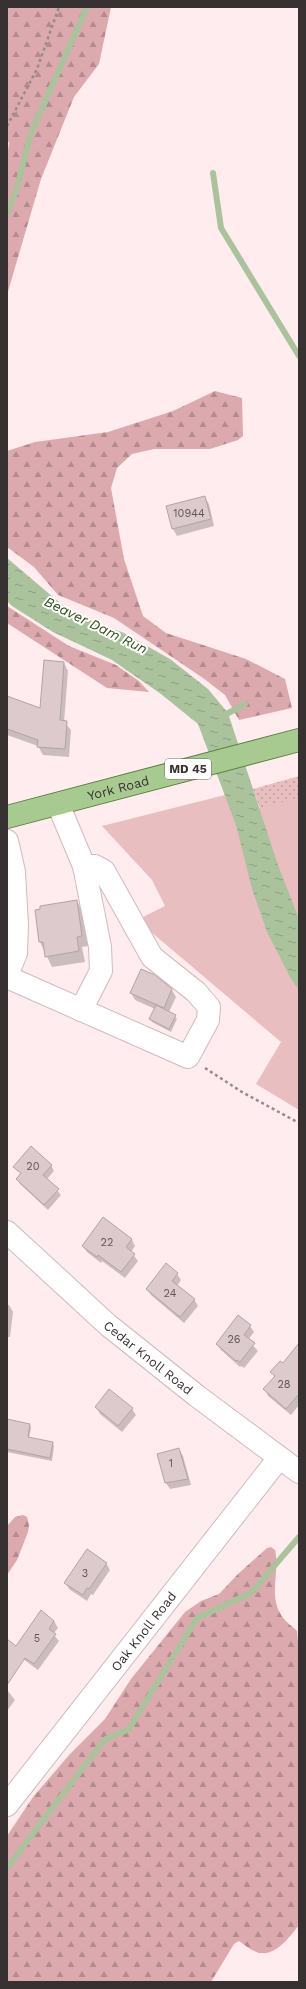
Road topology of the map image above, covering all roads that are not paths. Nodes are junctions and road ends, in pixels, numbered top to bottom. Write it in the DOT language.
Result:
graph roads {
  1 [pos="299,740"];
  2 [pos="58,804"];
  3 [pos="7,817"];
  4 [pos="7,841"];
  5 [pos="84,866"];
  6 [pos="7,976"];
  7 [pos="81,1010"];
  8 [pos="7,1232"];
  9 [pos="279,1458"];
  10 [pos="299,1472"];
  11 [pos="7,1805"];
  1 -- 2 [label="main road, York Road / MD 45"];
  2 -- 3 [label="main road, York Road / MD 45"];
  2 -- 5 [label="street"];
  4 -- 6 [label="street"];
  5 -- 7 [label="street"];
  5 -- 7 [label="street"];
  6 -- 7 [label="street"];
  8 -- 9 [label="street, Cedar Knoll Road"];
  9 -- 10 [label="street, Cedar Knoll Road"];
  9 -- 11 [label="street, Oak Knoll Road"];
}
